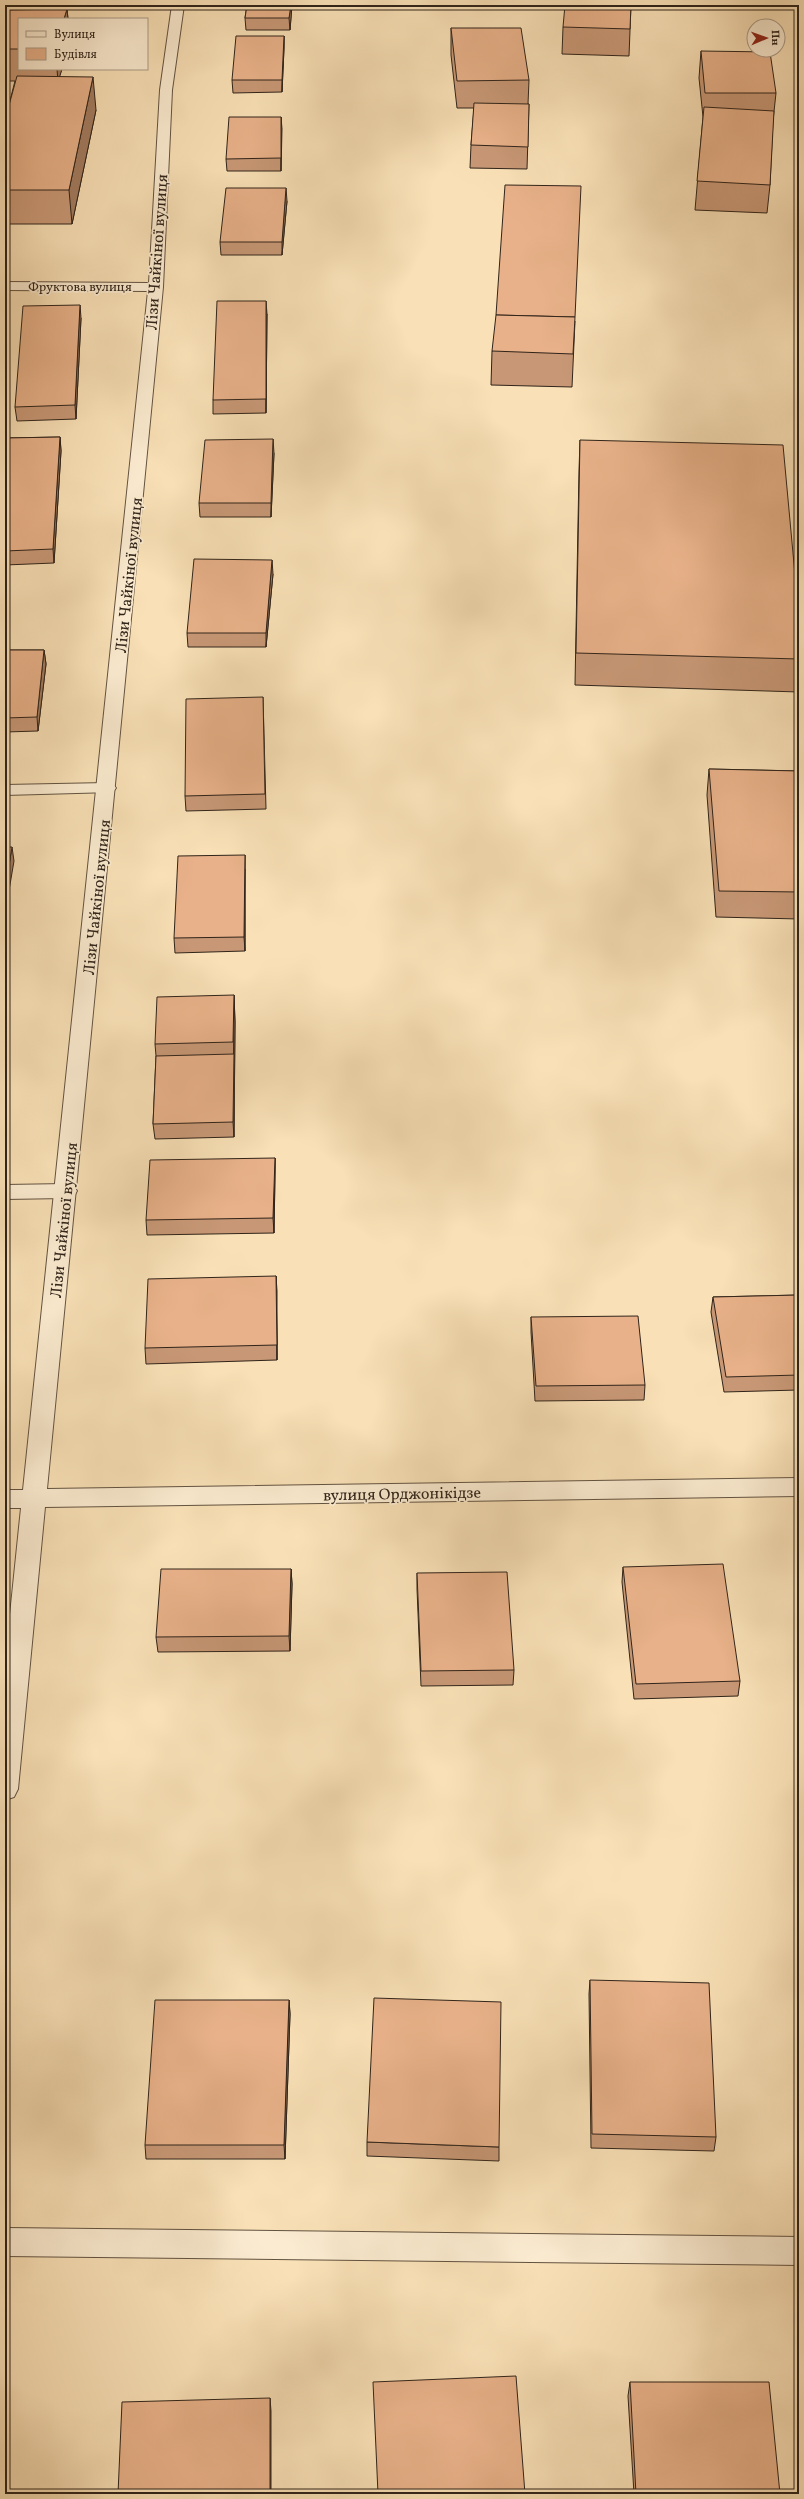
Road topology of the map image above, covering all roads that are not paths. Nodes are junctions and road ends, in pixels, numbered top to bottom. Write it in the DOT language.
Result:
graph roads {
  1 [pos="178,5"];
  2 [pos="5,286"];
  3 [pos="156,287"];
  4 [pos="107,788"];
  5 [pos="5,790"];
  6 [pos="66,1191"];
  7 [pos="5,1192"];
  8 [pos="799,1487"];
  9 [pos="5,1499"];
  10 [pos="35,1499"];
  11 [pos="5,1789"];
  12 [pos="5,2242"];
  13 [pos="799,2251"];
  1 -- 3 [label="street, Лізи Чайкіної вулиця"];
  2 -- 3 [label="street, Фруктова вулиця"];
  3 -- 4 [label="street, Лізи Чайкіної вулиця"];
  4 -- 5 [label="street"];
  4 -- 6 [label="street, Лізи Чайкіної вулиця"];
  6 -- 7 [label="street"];
  6 -- 10 [label="street, Лізи Чайкіної вулиця"];
  8 -- 10 [label="street, вулиця Орджонікідзе"];
  9 -- 10 [label="street, вулиця Орджонікідзе"];
  10 -- 11 [label="street, Лізи Чайкіної вулиця"];
  12 -- 13 [label="street"];
}
